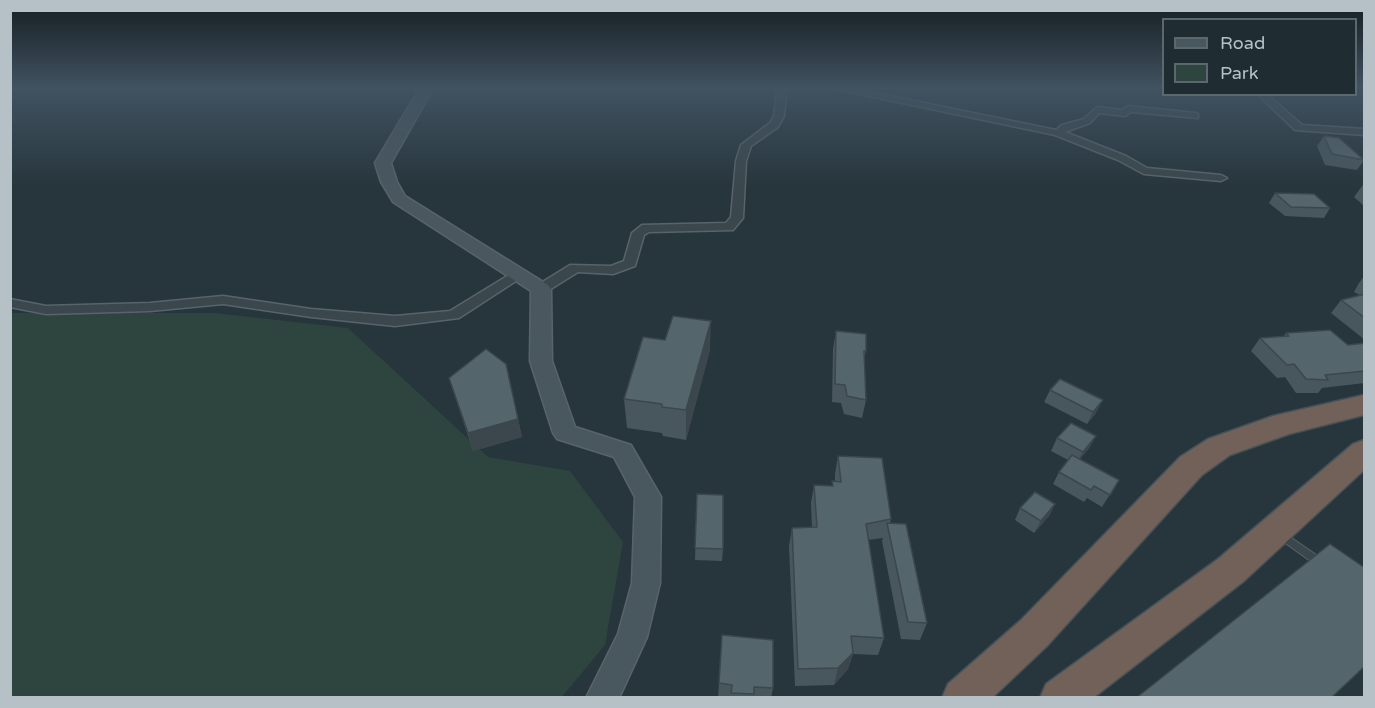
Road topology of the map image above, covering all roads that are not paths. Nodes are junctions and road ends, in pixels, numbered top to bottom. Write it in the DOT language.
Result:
graph roads {
  1 [pos="407,121"];
  2 [pos="776,121"];
  3 [pos="999,121"];
  4 [pos="1087,121"];
  5 [pos="1291,121"];
  6 [pos="1365,132"];
  7 [pos="1058,133"];
  8 [pos="1221,178"];
  9 [pos="517,274"];
  10 [pos="542,289"];
  11 [pos="10,303"];
  12 [pos="1365,405"];
  13 [pos="1365,452"];
  14 [pos="1277,531"];
  15 [pos="1329,570"];
  16 [pos="602,698"];
  17 [pos="962,698"];
  18 [pos="1060,698"];
  1 -- 9 [label="street"];
  2 -- 10 [label="street"];
  3 -- 7 [label="street"];
  4 -- 7 [label="street"];
  5 -- 6 [label="street"];
  7 -- 8 [label="street"];
  9 -- 10 [label="street"];
  9 -- 11 [label="street"];
  10 -- 16 [label="street"];
  12 -- 17 [label="highway"];
  13 -- 14 [label="highway"];
  14 -- 15 [label="lane"];
  14 -- 18 [label="highway"];
}
